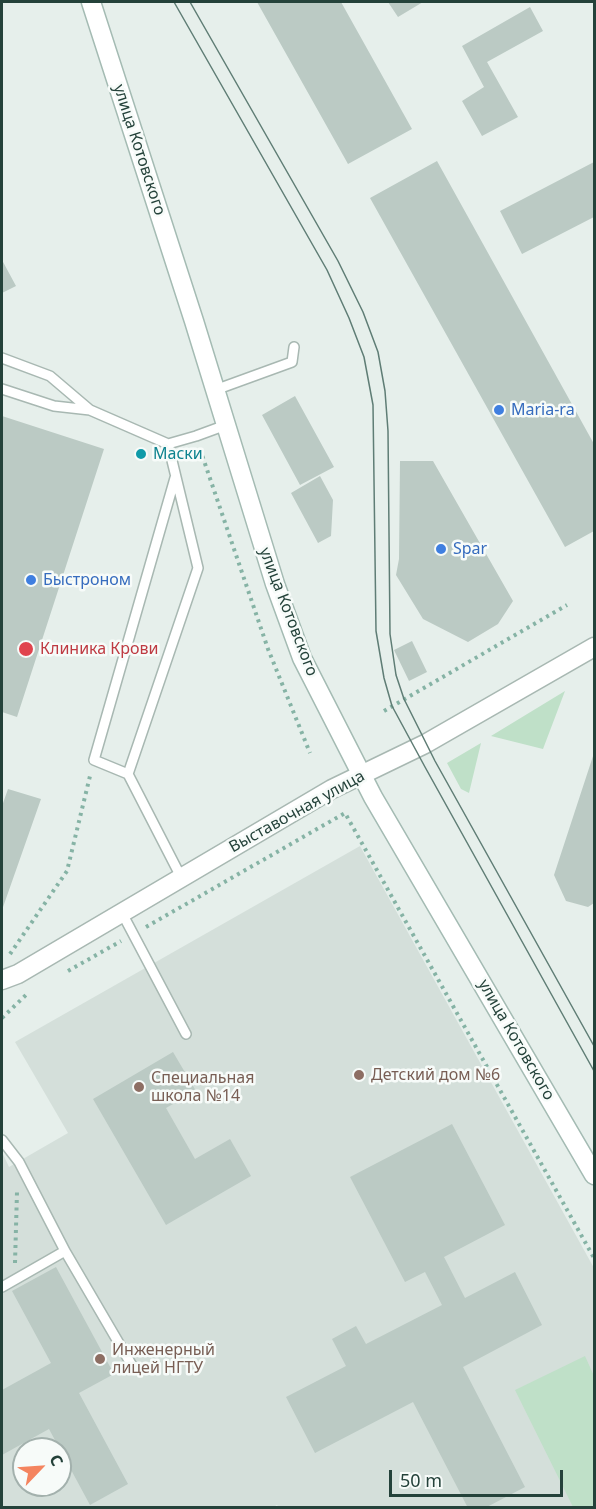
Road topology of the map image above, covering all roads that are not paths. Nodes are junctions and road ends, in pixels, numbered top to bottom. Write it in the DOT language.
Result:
graph roads {
  1 [pos="91,2"];
  2 [pos="294,347"];
  3 [pos="2,358"];
  4 [pos="2,388"];
  5 [pos="215,390"];
  6 [pos="90,410"];
  7 [pos="226,425"];
  8 [pos="168,444"];
  9 [pos="175,478"];
  10 [pos="594,647"];
  11 [pos="128,774"];
  12 [pos="362,775"];
  13 [pos="181,877"];
  14 [pos="122,913"];
  15 [pos="10,977"];
  16 [pos="186,1034"];
  17 [pos="2,1140"];
  18 [pos="594,1175"];
  19 [pos="65,1251"];
  20 [pos="2,1287"];
  21 [pos="134,1369"];
  1 -- 5 [label="main road, улица Котовского"];
  2 -- 5 [label="lane"];
  3 -- 6 [label="lane"];
  4 -- 6 [label="lane"];
  5 -- 7 [label="main road, улица Котовского"];
  6 -- 8 [label="lane"];
  7 -- 8 [label="lane"];
  7 -- 12 [label="main road, улица Котовского"];
  8 -- 9 [label="lane"];
  9 -- 11 [label="lane"];
  9 -- 11 [label="lane"];
  10 -- 12 [label="main road, Выставочная улица"];
  11 -- 13 [label="lane"];
  12 -- 13 [label="main road, Выставочная улица"];
  12 -- 18 [label="main road, улица Котовского"];
  13 -- 14 [label="main road, Выставочная улица"];
  14 -- 15 [label="main road, Выставочная улица"];
  14 -- 16 [label="lane"];
  17 -- 19 [label="lane"];
  19 -- 20 [label="lane"];
  19 -- 21 [label="lane"];
}
